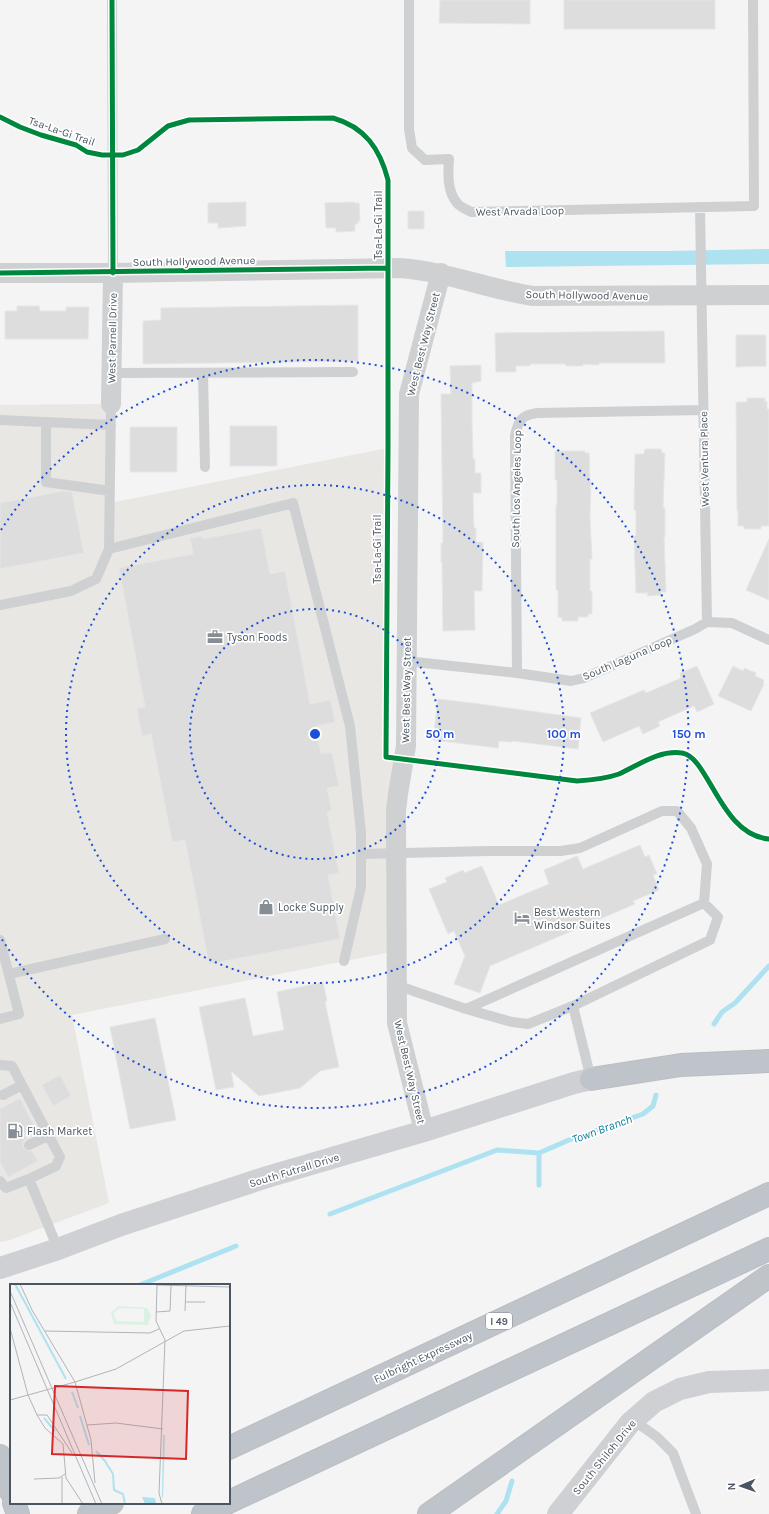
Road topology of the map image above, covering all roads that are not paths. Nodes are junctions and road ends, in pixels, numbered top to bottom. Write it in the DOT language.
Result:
graph roads {
  1 [pos="112,0"];
  2 [pos="409,0"];
  3 [pos="754,0"];
  4 [pos="700,207"];
  5 [pos="0,273"];
  6 [pos="113,273"];
  7 [pos="441,273"];
  8 [pos="769,295"];
  9 [pos="701,296"];
  10 [pos="353,372"];
  11 [pos="112,373"];
  12 [pos="203,373"];
  13 [pos="111,404"];
  14 [pos="703,410"];
  15 [pos="0,420"];
  16 [pos="46,422"];
  17 [pos="111,425"];
  18 [pos="205,467"];
  19 [pos="110,491"];
  20 [pos="108,549"];
  21 [pos="0,605"];
  22 [pos="707,622"];
  23 [pos="769,640"];
  24 [pos="406,660"];
  25 [pos="516,673"];
  26 [pos="396,852"];
  27 [pos="361,854"];
  28 [pos="704,903"];
  29 [pos="0,940"];
  30 [pos="165,940"];
  31 [pos="344,961"];
  32 [pos="9,974"];
  33 [pos="396,985"];
  34 [pos="573,1006"];
  35 [pos="466,1009"];
  36 [pos="0,1019"];
  37 [pos="769,1061"];
  38 [pos="0,1064"];
  39 [pos="591,1079"];
  40 [pos="22,1085"];
  41 [pos="3,1095"];
  42 [pos="424,1131"];
  43 [pos="48,1136"];
  44 [pos="30,1146"];
  45 [pos="29,1179"];
  46 [pos="0,1181"];
  47 [pos="769,1194"];
  48 [pos="58,1249"];
  49 [pos="769,1249"];
  50 [pos="0,1268"];
  51 [pos="769,1276"];
  52 [pos="769,1380"];
  53 [pos="633,1420"];
  54 [pos="230,1448"];
  55 [pos="0,1456"];
  56 [pos="10,1489"];
  57 [pos="230,1501"];
  58 [pos="14,1504"];
  59 [pos="110,1504"];
  60 [pos="224,1504"];
  61 [pos="18,1514"];
  62 [pos="89,1514"];
  63 [pos="203,1514"];
  64 [pos="429,1514"];
  65 [pos="558,1514"];
  66 [pos="696,1514"];
  1 -- 6 [label="lane"];
  2 -- 4 [label="lane, West Arvada Loop"];
  3 -- 4 [label="lane, West Arvada Loop"];
  4 -- 9 [label="lane"];
  5 -- 6 [label="street, South Hollywood Avenue"];
  6 -- 7 [label="street, South Hollywood Avenue"];
  6 -- 11 [label="street, West Parnell Drive"];
  7 -- 9 [label="street, South Hollywood Avenue"];
  7 -- 24 [label="street, West Best Way Street"];
  8 -- 9 [label="street, South Hollywood Avenue"];
  9 -- 14 [label="lane, West Ventura Place"];
  10 -- 12 [label="lane"];
  11 -- 12 [label="lane"];
  11 -- 13 [label="street, West Parnell Drive"];
  12 -- 18 [label="lane"];
  13 -- 17 [label="lane"];
  14 -- 22 [label="lane, West Ventura Place"];
  14 -- 25 [label="lane, South Los Angeles Loop"];
  15 -- 16 [label="lane"];
  16 -- 17 [label="lane"];
  16 -- 19 [label="lane"];
  17 -- 19 [label="lane"];
  19 -- 20 [label="lane"];
  20 -- 21 [label="lane"];
  20 -- 27 [label="lane"];
  22 -- 23 [label="lane"];
  22 -- 25 [label="lane, South Laguna Loop"];
  24 -- 25 [label="lane, South Laguna Loop"];
  24 -- 26 [label="street, West Best Way Street"];
  26 -- 27 [label="lane"];
  26 -- 28 [label="lane"];
  26 -- 33 [label="street, West Best Way Street"];
  27 -- 31 [label="lane"];
  28 -- 34 [label="lane"];
  28 -- 35 [label="lane"];
  29 -- 32 [label="lane"];
  30 -- 32 [label="lane"];
  32 -- 36 [label="lane"];
  33 -- 35 [label="lane"];
  33 -- 42 [label="street, West Best Way Street"];
  34 -- 35 [label="lane"];
  34 -- 39 [label="lane"];
  37 -- 39 [label="highway"];
  38 -- 40 [label="lane"];
  39 -- 42 [label="main road, South Futrall Drive"];
  40 -- 41 [label="lane"];
  40 -- 43 [label="lane"];
  42 -- 48 [label="main road, South Futrall Drive"];
  43 -- 44 [label="lane"];
  43 -- 45 [label="lane"];
  45 -- 46 [label="lane"];
  45 -- 48 [label="lane"];
  47 -- 54 [label="highway, Fulbright Expressway / I 49"];
  48 -- 50 [label="main road, South Futrall Drive"];
  49 -- 57 [label="highway"];
  51 -- 64 [label="highway"];
  52 -- 53 [label="main road, South Shiloh Drive"];
  53 -- 65 [label="main road, South Shiloh Drive"];
  53 -- 66 [label="lane"];
  55 -- 56 [label="highway"];
  58 -- 61 [label="highway"];
  59 -- 62 [label="highway"];
  60 -- 63 [label="highway"];
}
